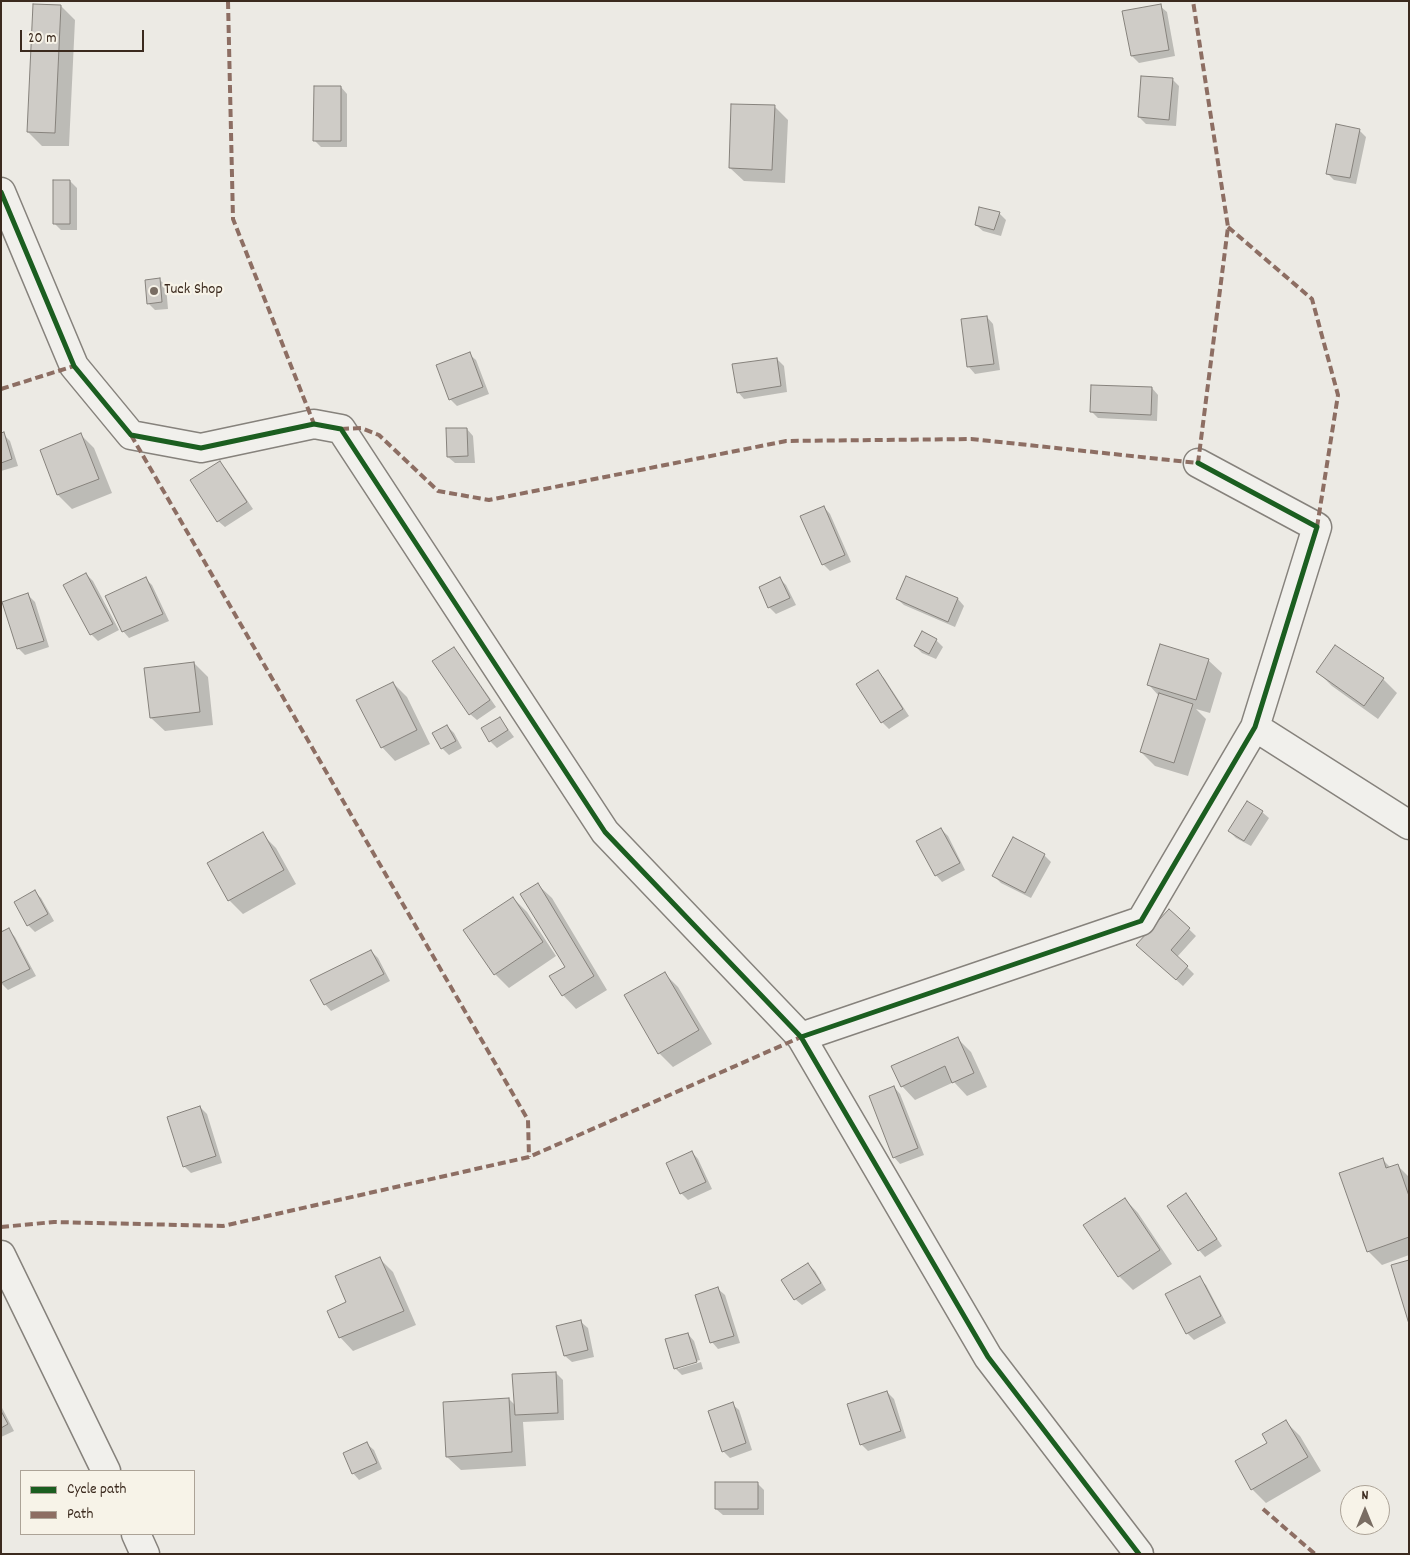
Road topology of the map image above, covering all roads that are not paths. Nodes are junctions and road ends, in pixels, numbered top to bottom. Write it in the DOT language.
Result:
graph roads {
  1 [pos="1,192"];
  2 [pos="1198,463"];
  3 [pos="1255,727"];
  4 [pos="1409,825"];
  5 [pos="801,1037"];
  6 [pos="1,1255"];
  7 [pos="106,1470"];
  8 [pos="136,1535"];
  9 [pos="146,1554"];
  10 [pos="1139,1554"];
  1 -- 5 [label="street"];
  2 -- 3 [label="street"];
  3 -- 4 [label="street"];
  3 -- 5 [label="street"];
  5 -- 10 [label="street"];
  6 -- 7 [label="street"];
  8 -- 9 [label="street"];
}
